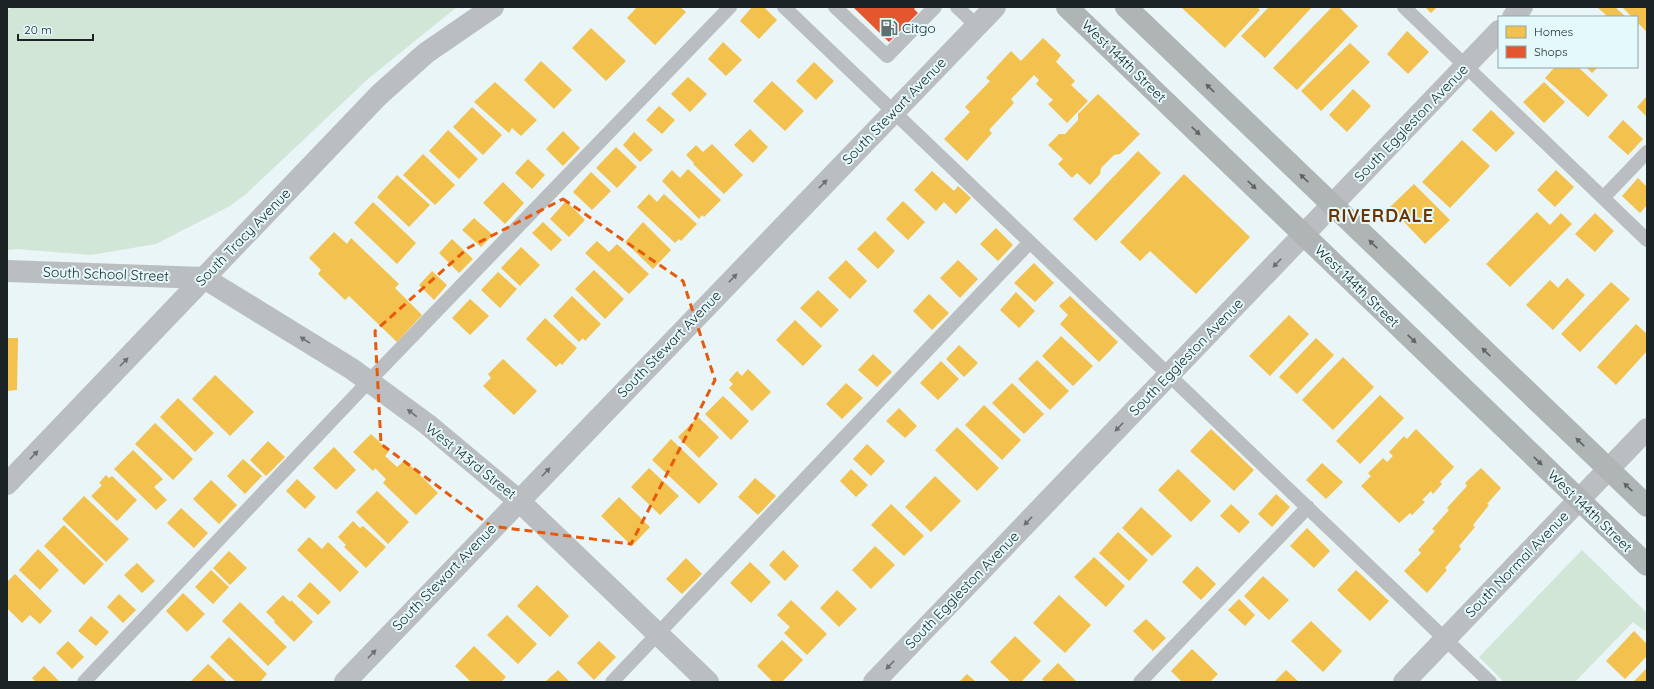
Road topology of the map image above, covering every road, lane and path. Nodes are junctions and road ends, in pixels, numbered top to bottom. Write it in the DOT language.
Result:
graph roads {
  1 [pos="493,7"];
  2 [pos="730,7"];
  3 [pos="784,7"];
  4 [pos="835,7"];
  5 [pos="958,7"];
  6 [pos="994,7"];
  7 [pos="1067,7"];
  8 [pos="1126,7"];
  9 [pos="1404,7"];
  10 [pos="1522,7"];
  11 [pos="928,9"];
  12 [pos="1514,16"];
  13 [pos="977,26"];
  14 [pos="1498,32"];
  15 [pos="1466,66"];
  16 [pos="893,112"];
  17 [pos="1647,152"];
  18 [pos="1603,198"];
  19 [pos="1332,205"];
  20 [pos="1303,235"];
  21 [pos="1647,240"];
  22 [pos="1030,242"];
  23 [pos="7,271"];
  24 [pos="204,278"];
  25 [pos="1169,375"];
  26 [pos="369,381"];
  27 [pos="1647,429"];
  28 [pos="1608,469"];
  29 [pos="8,482"];
  30 [pos="518,500"];
  31 [pos="1579,500"];
  32 [pos="1647,506"];
  33 [pos="1308,507"];
  34 [pos="1647,565"];
  35 [pos="659,634"];
  36 [pos="1445,639"];
  37 [pos="84,682"];
  38 [pos="345,682"];
  39 [pos="612,682"];
  40 [pos="708,682"];
  41 [pos="874,682"];
  42 [pos="1140,682"];
  43 [pos="1404,682"];
  44 [pos="1490,682"];
  1 -- 24 [label="street, South Tracy Avenue"];
  2 -- 26 [label="lane"];
  3 -- 16 [label="lane"];
  4 -- 11 [label="lane"];
  5 -- 13 [label="lane"];
  6 -- 13 [label="street, South Stewart Avenue"];
  7 -- 20 [label="street, West 144th Street, one-way"];
  19 -- 8 [label="street, one-way"];
  9 -- 15 [label="lane"];
  10 -- 12 [label="street"];
  13 -- 16 [label="street, South Stewart Avenue"];
  14 -- 15 [label="street, South Eggleston Avenue"];
  15 -- 18 [label="lane"];
  15 -- 19 [label="street, South Eggleston Avenue"];
  16 -- 22 [label="lane"];
  30 -- 16 [label="street, South Stewart Avenue, one-way"];
  17 -- 18 [label="lane"];
  18 -- 21 [label="lane"];
  19 -- 20 [label="street, South Eggleston Avenue"];
  28 -- 19 [label="street, one-way"];
  20 -- 25 [label="street, South Eggleston Avenue, one-way"];
  20 -- 31 [label="street, West 144th Street, one-way"];
  22 -- 25 [label="lane"];
  22 -- 35 [label="lane"];
  23 -- 24 [label="street, South School Street"];
  26 -- 24 [label="street, West 143rd Street, one-way"];
  29 -- 24 [label="street, South Tracy Avenue, one-way"];
  25 -- 33 [label="lane"];
  25 -- 41 [label="street, South Eggleston Avenue, one-way"];
  30 -- 26 [label="street, West 143rd Street, one-way"];
  26 -- 37 [label="lane"];
  27 -- 28 [label="street, South Normal Avenue"];
  28 -- 31 [label="street, South Normal Avenue"];
  32 -- 28 [label="street, one-way"];
  30 -- 35 [label="street, West 143rd Street"];
  38 -- 30 [label="street, South Stewart Avenue, one-way"];
  31 -- 34 [label="street, West 144th Street"];
  31 -- 36 [label="street, South Normal Avenue"];
  33 -- 36 [label="lane"];
  33 -- 42 [label="lane"];
  35 -- 39 [label="lane"];
  35 -- 40 [label="street, West 143rd Street"];
  36 -- 43 [label="street, South Normal Avenue"];
  36 -- 44 [label="lane"];
}
